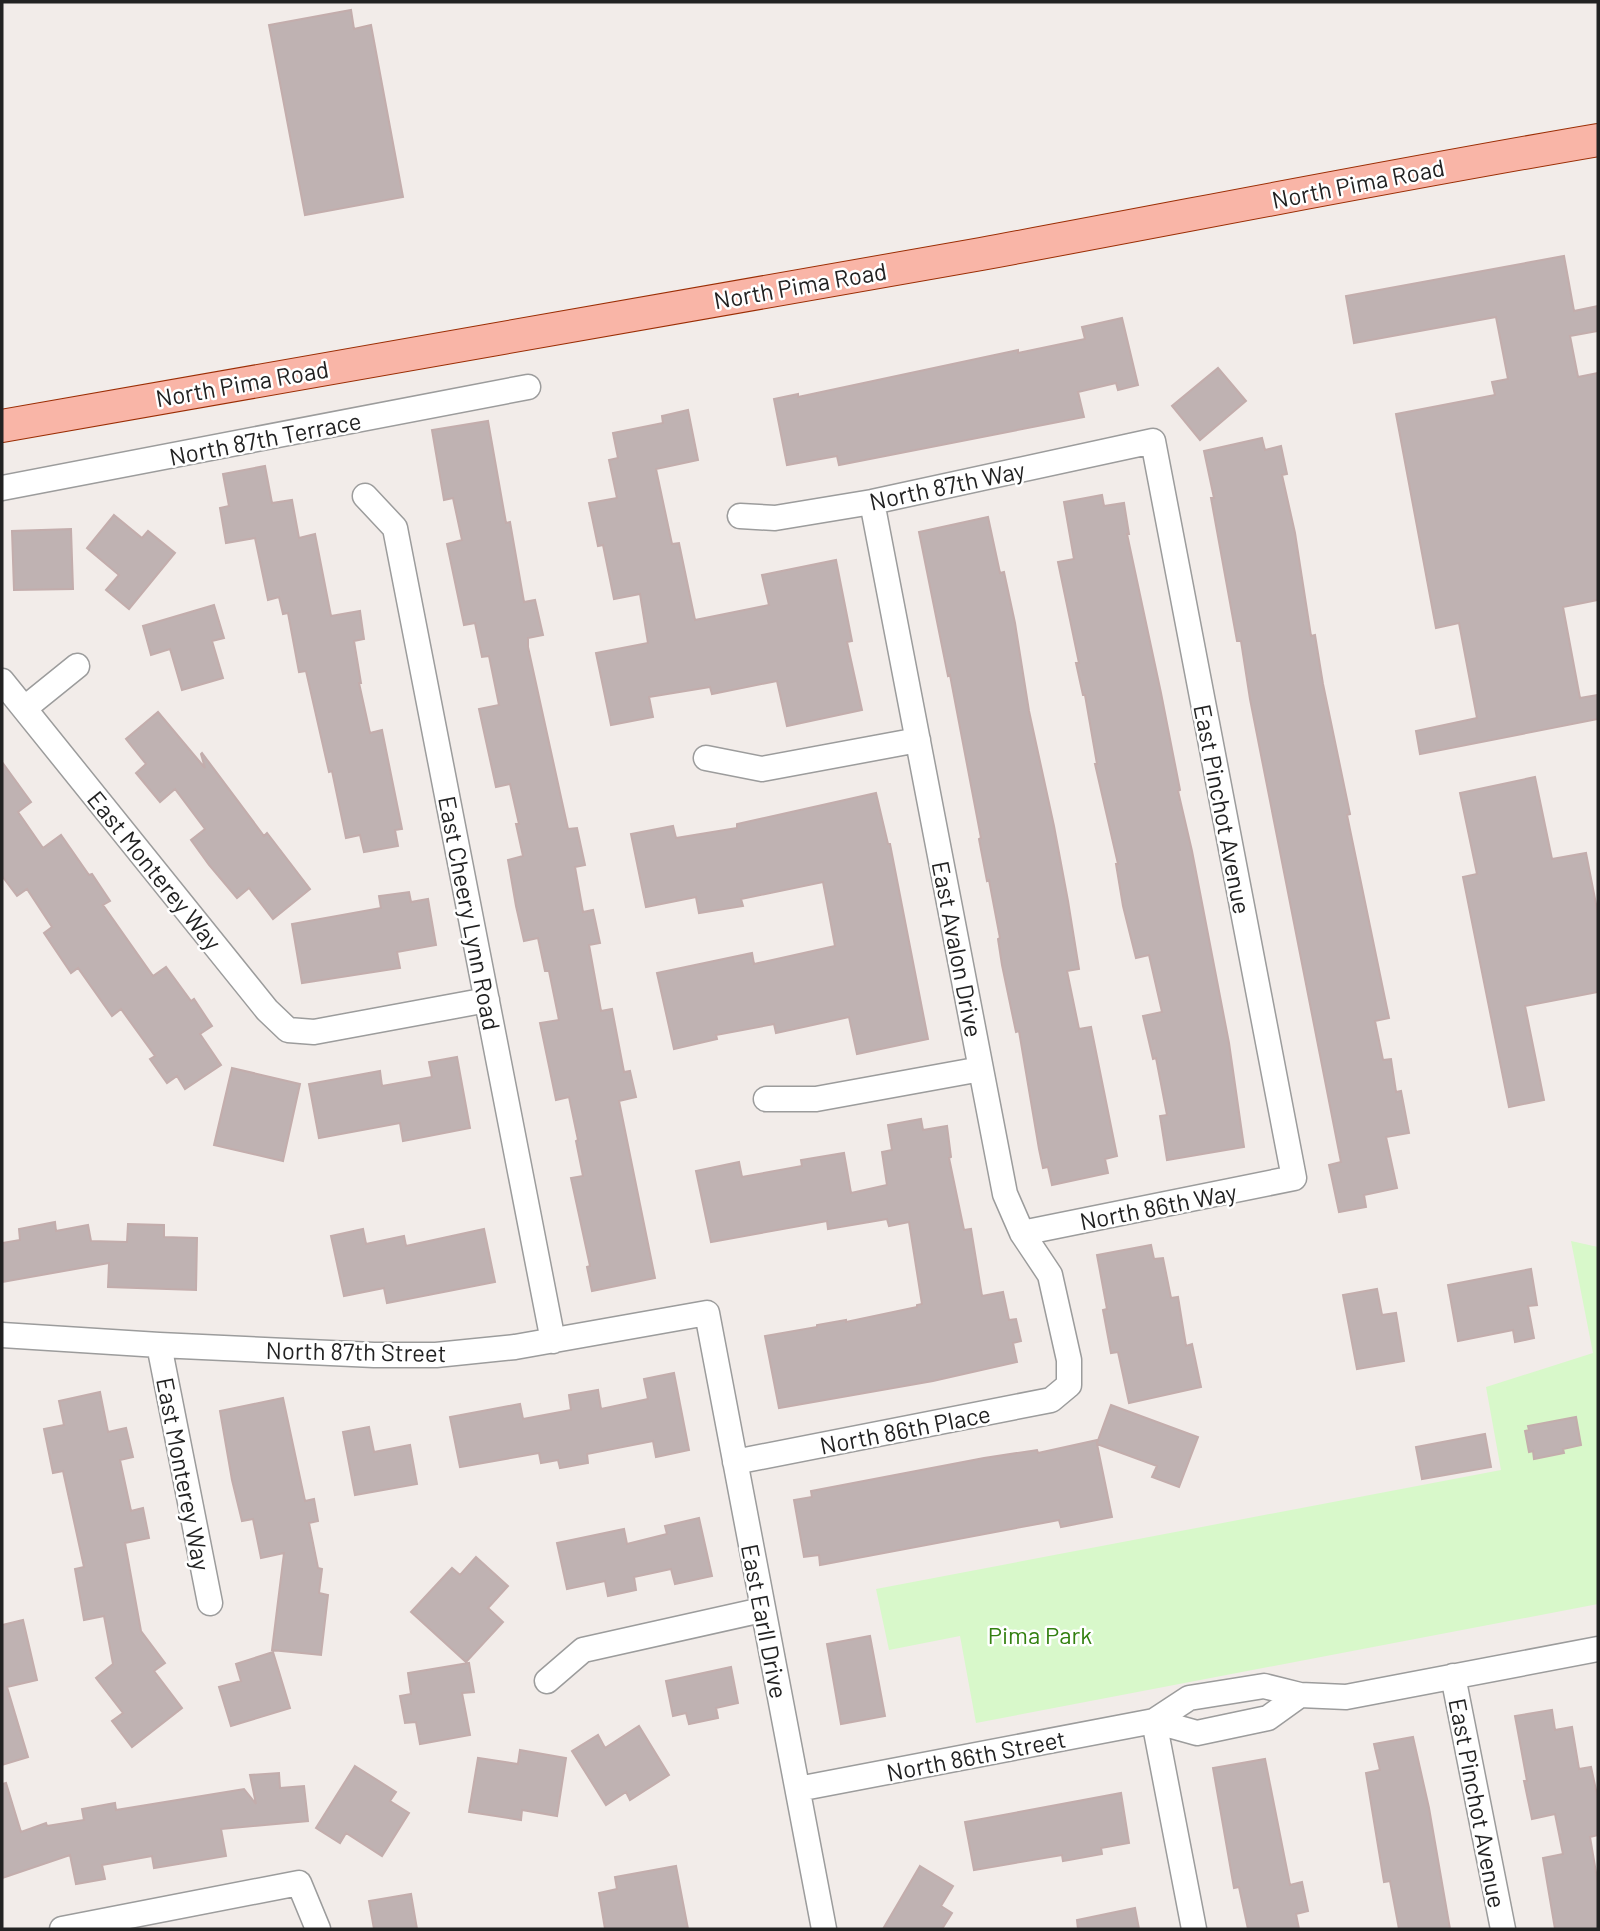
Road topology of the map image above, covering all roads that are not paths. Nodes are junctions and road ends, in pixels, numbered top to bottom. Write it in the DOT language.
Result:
graph roads {
  1 [pos="1598,140"];
  2 [pos="528,387"];
  3 [pos="2,426"];
  4 [pos="1153,441"];
  5 [pos="2,488"];
  6 [pos="365,496"];
  7 [pos="872,502"];
  8 [pos="740,516"];
  9 [pos="76,666"];
  10 [pos="2,681"];
  11 [pos="25,708"];
  12 [pos="918,740"];
  13 [pos="706,758"];
  14 [pos="487,1000"];
  15 [pos="981,1069"];
  16 [pos="766,1099"];
  17 [pos="1294,1178"];
  18 [pos="1022,1233"];
  19 [pos="707,1313"];
  20 [pos="2,1335"];
  21 [pos="553,1341"];
  22 [pos="159,1345"];
  23 [pos="1069,1385"];
  24 [pos="735,1462"];
  25 [pos="210,1603"];
  26 [pos="762,1610"];
  27 [pos="1598,1649"];
  28 [pos="1453,1676"];
  29 [pos="547,1681"];
  30 [pos="1300,1695"];
  31 [pos="1154,1721"];
  32 [pos="798,1789"];
  33 [pos="62,1929"];
  34 [pos="318,1929"];
  35 [pos="824,1929"];
  36 [pos="1194,1929"];
  37 [pos="1503,1929"];
  1 -- 3 [label="main road, North Pima Road"];
  2 -- 5 [label="street, North 87th Terrace"];
  4 -- 7 [label="street, North 87th Way"];
  4 -- 17 [label="street, East Pinchot Avenue"];
  6 -- 14 [label="street, East Cheery Lynn Road"];
  7 -- 8 [label="street, North 87th Way"];
  7 -- 12 [label="street, East Avalon Drive"];
  9 -- 11 [label="street"];
  10 -- 11 [label="street, East Monterey Way"];
  11 -- 14 [label="street, East Monterey Way"];
  12 -- 13 [label="street"];
  12 -- 15 [label="street, East Avalon Drive"];
  14 -- 21 [label="street, East Cheery Lynn Road"];
  15 -- 16 [label="street"];
  15 -- 18 [label="street, East Avalon Drive"];
  17 -- 18 [label="street, North 86th Way"];
  18 -- 23 [label="street, East Avalon Drive"];
  19 -- 21 [label="street, North 87th Street"];
  19 -- 24 [label="street, East Earll Drive"];
  20 -- 22 [label="street, North 87th Street"];
  21 -- 22 [label="street, North 87th Street"];
  22 -- 25 [label="street, East Monterey Way"];
  23 -- 24 [label="street, North 86th Place"];
  24 -- 26 [label="street, East Earll Drive"];
  26 -- 29 [label="street"];
  26 -- 32 [label="street, East Earll Drive"];
  27 -- 28 [label="street, North 86th Street"];
  28 -- 30 [label="street, North 86th Street"];
  28 -- 37 [label="street, East Pinchot Avenue"];
  30 -- 31 [label="street, North 86th Street"];
  30 -- 31 [label="street, North 86th Street"];
  31 -- 32 [label="street, North 86th Street"];
  31 -- 36 [label="street"];
  32 -- 35 [label="street, East Earll Drive"];
  33 -- 34 [label="street"];
}
